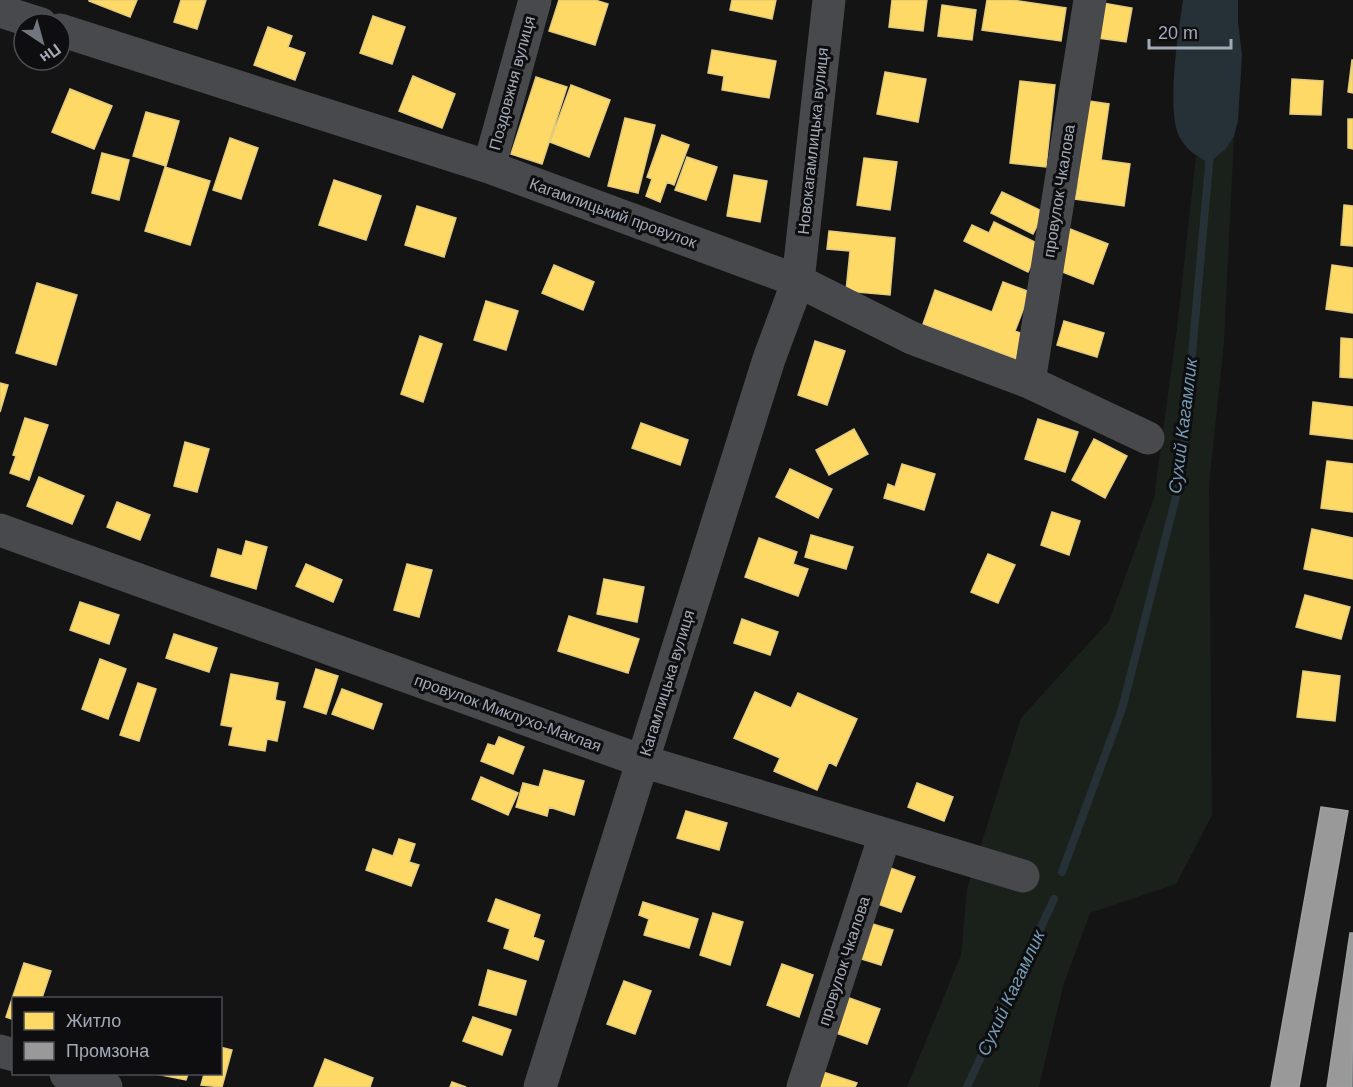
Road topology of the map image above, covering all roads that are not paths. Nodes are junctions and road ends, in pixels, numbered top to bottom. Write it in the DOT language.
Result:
graph roads {
  1 [pos="535,0"];
  2 [pos="829,0"];
  3 [pos="1090,0"];
  4 [pos="72,34"];
  5 [pos="489,167"];
  6 [pos="798,281"];
  7 [pos="1029,382"];
  8 [pos="1148,438"];
  9 [pos="0,530"];
  10 [pos="642,761"];
  11 [pos="885,835"];
  12 [pos="1023,876"];
  13 [pos="69,1075"];
  14 [pos="106,1087"];
  15 [pos="540,1087"];
  16 [pos="804,1087"];
  1 -- 5 [label="street, Поздовжня вулиця"];
  2 -- 6 [label="street, Новокагамлицька вулиця"];
  3 -- 7 [label="street, провулок Чкалова"];
  4 -- 5 [label="street, Кагамлицький провулок"];
  5 -- 6 [label="street, Кагамлицький провулок"];
  6 -- 7 [label="street, Кагамлицький провулок"];
  6 -- 10 [label="street, Кагамлицька вулиця"];
  7 -- 8 [label="street, Кагамлицький провулок"];
  9 -- 10 [label="street, провулок Миклухо-Маклая"];
  10 -- 11 [label="street, провулок Миклухо-Маклая"];
  10 -- 15 [label="street, Кагамлицька вулиця"];
  11 -- 12 [label="street, провулок Миклухо-Маклая"];
  11 -- 16 [label="street, провулок Чкалова"];
  13 -- 14 [label="street"];
}
